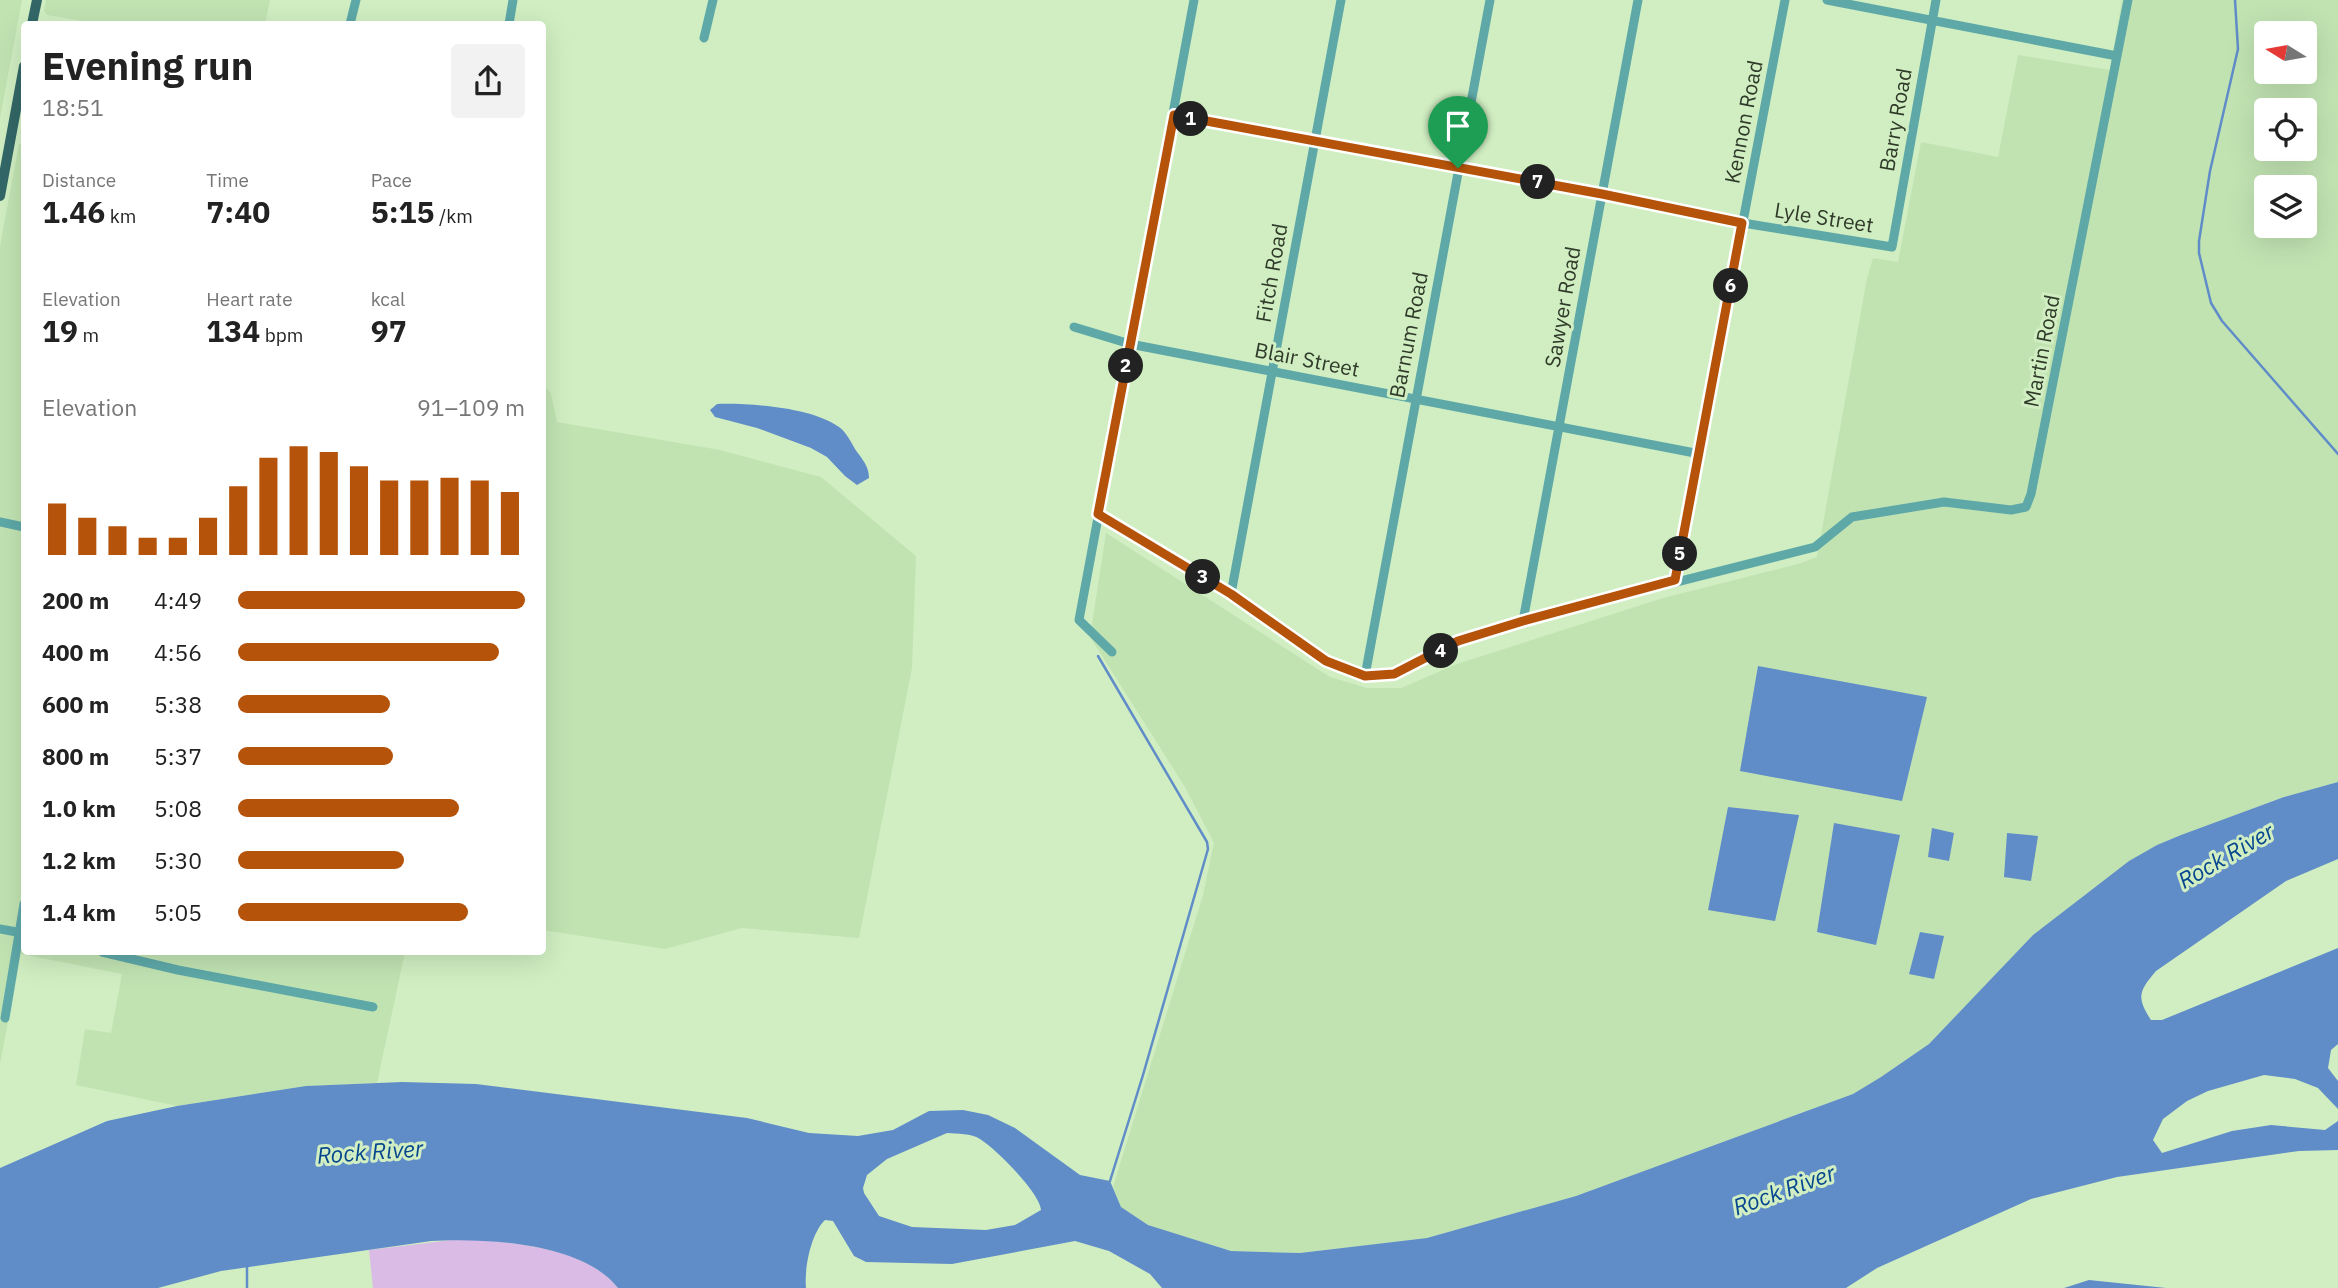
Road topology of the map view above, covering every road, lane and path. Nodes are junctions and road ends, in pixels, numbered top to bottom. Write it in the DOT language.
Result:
graph roads {
  1 [pos="37,0"];
  2 [pos="356,0"];
  3 [pos="513,0"];
  4 [pos="713,0"];
  5 [pos="1195,0"];
  6 [pos="1341,0"];
  7 [pos="1490,0"];
  8 [pos="1638,0"];
  9 [pos="1785,0"];
  10 [pos="1827,0"];
  11 [pos="1936,0"];
  12 [pos="2128,0"];
  13 [pos="1932,20"];
  14 [pos="34,21"];
  15 [pos="352,21"];
  16 [pos="510,21"];
  17 [pos="704,38"];
  18 [pos="2118,56"];
  19 [pos="21,82"];
  20 [pos="1174,115"];
  21 [pos="1314,142"];
  22 [pos="1458,168"];
  23 [pos="1602,194"];
  24 [pos="0,196"];
  25 [pos="1742,223"];
  26 [pos="1892,247"];
  27 [pos="1074,327"];
  28 [pos="1130,344"];
  29 [pos="1272,372"];
  30 [pos="1415,399"];
  31 [pos="1559,425"];
  32 [pos="1700,454"];
  33 [pos="1098,514"];
  34 [pos="0,522"];
  35 [pos="21,526"];
  36 [pos="1675,580"];
  37 [pos="1231,594"];
  38 [pos="1523,621"];
  39 [pos="1112,652"];
  40 [pos="1365,676"];
  41 [pos="0,929"];
  42 [pos="21,933"];
  43 [pos="21,938"];
  44 [pos="115,955"];
  45 [pos="373,1007"];
  46 [pos="5,1018"];
  1 -- 14 [label="main road"];
  2 -- 15 [label="street"];
  3 -- 16 [label="street"];
  4 -- 17 [label="street"];
  5 -- 20 [label="street"];
  6 -- 21 [label="street, Fitch Road"];
  7 -- 22 [label="street, Barnum Road"];
  8 -- 23 [label="street, Sawyer Road"];
  9 -- 25 [label="street, Kennon Road"];
  10 -- 13 [label="street"];
  11 -- 13 [label="street, Barry Road"];
  12 -- 18 [label="street, Martin Road"];
  13 -- 18 [label="street"];
  13 -- 26 [label="street, Barry Road"];
  18 -- 36 [label="street, Martin Road"];
  19 -- 24 [label="main road"];
  20 -- 21 [label="street, Lyle Street"];
  20 -- 28 [label="street"];
  21 -- 22 [label="street, Lyle Street"];
  21 -- 29 [label="street, Fitch Road"];
  22 -- 23 [label="street, Lyle Street"];
  22 -- 30 [label="street, Barnum Road"];
  23 -- 25 [label="street, Lyle Street"];
  23 -- 31 [label="street, Sawyer Road"];
  25 -- 26 [label="street, Lyle Street"];
  25 -- 32 [label="street, Kennon Road"];
  27 -- 28 [label="street, Blair Street"];
  28 -- 29 [label="street, Blair Street"];
  28 -- 33 [label="street"];
  29 -- 30 [label="street, Blair Street"];
  29 -- 37 [label="street, Fitch Road"];
  30 -- 31 [label="street, Blair Street"];
  30 -- 40 [label="street, Barnum Road"];
  31 -- 32 [label="street, Blair Street"];
  31 -- 38 [label="street, Sawyer Road"];
  32 -- 36 [label="street, Kennon Road"];
  33 -- 37 [label="street"];
  33 -- 39 [label="street"];
  34 -- 35 [label="street"];
  36 -- 38 [label="street"];
  37 -- 40 [label="street"];
  38 -- 40 [label="street"];
  41 -- 42 [label="street"];
  43 -- 46 [label="street"];
  44 -- 45 [label="street"];
}
